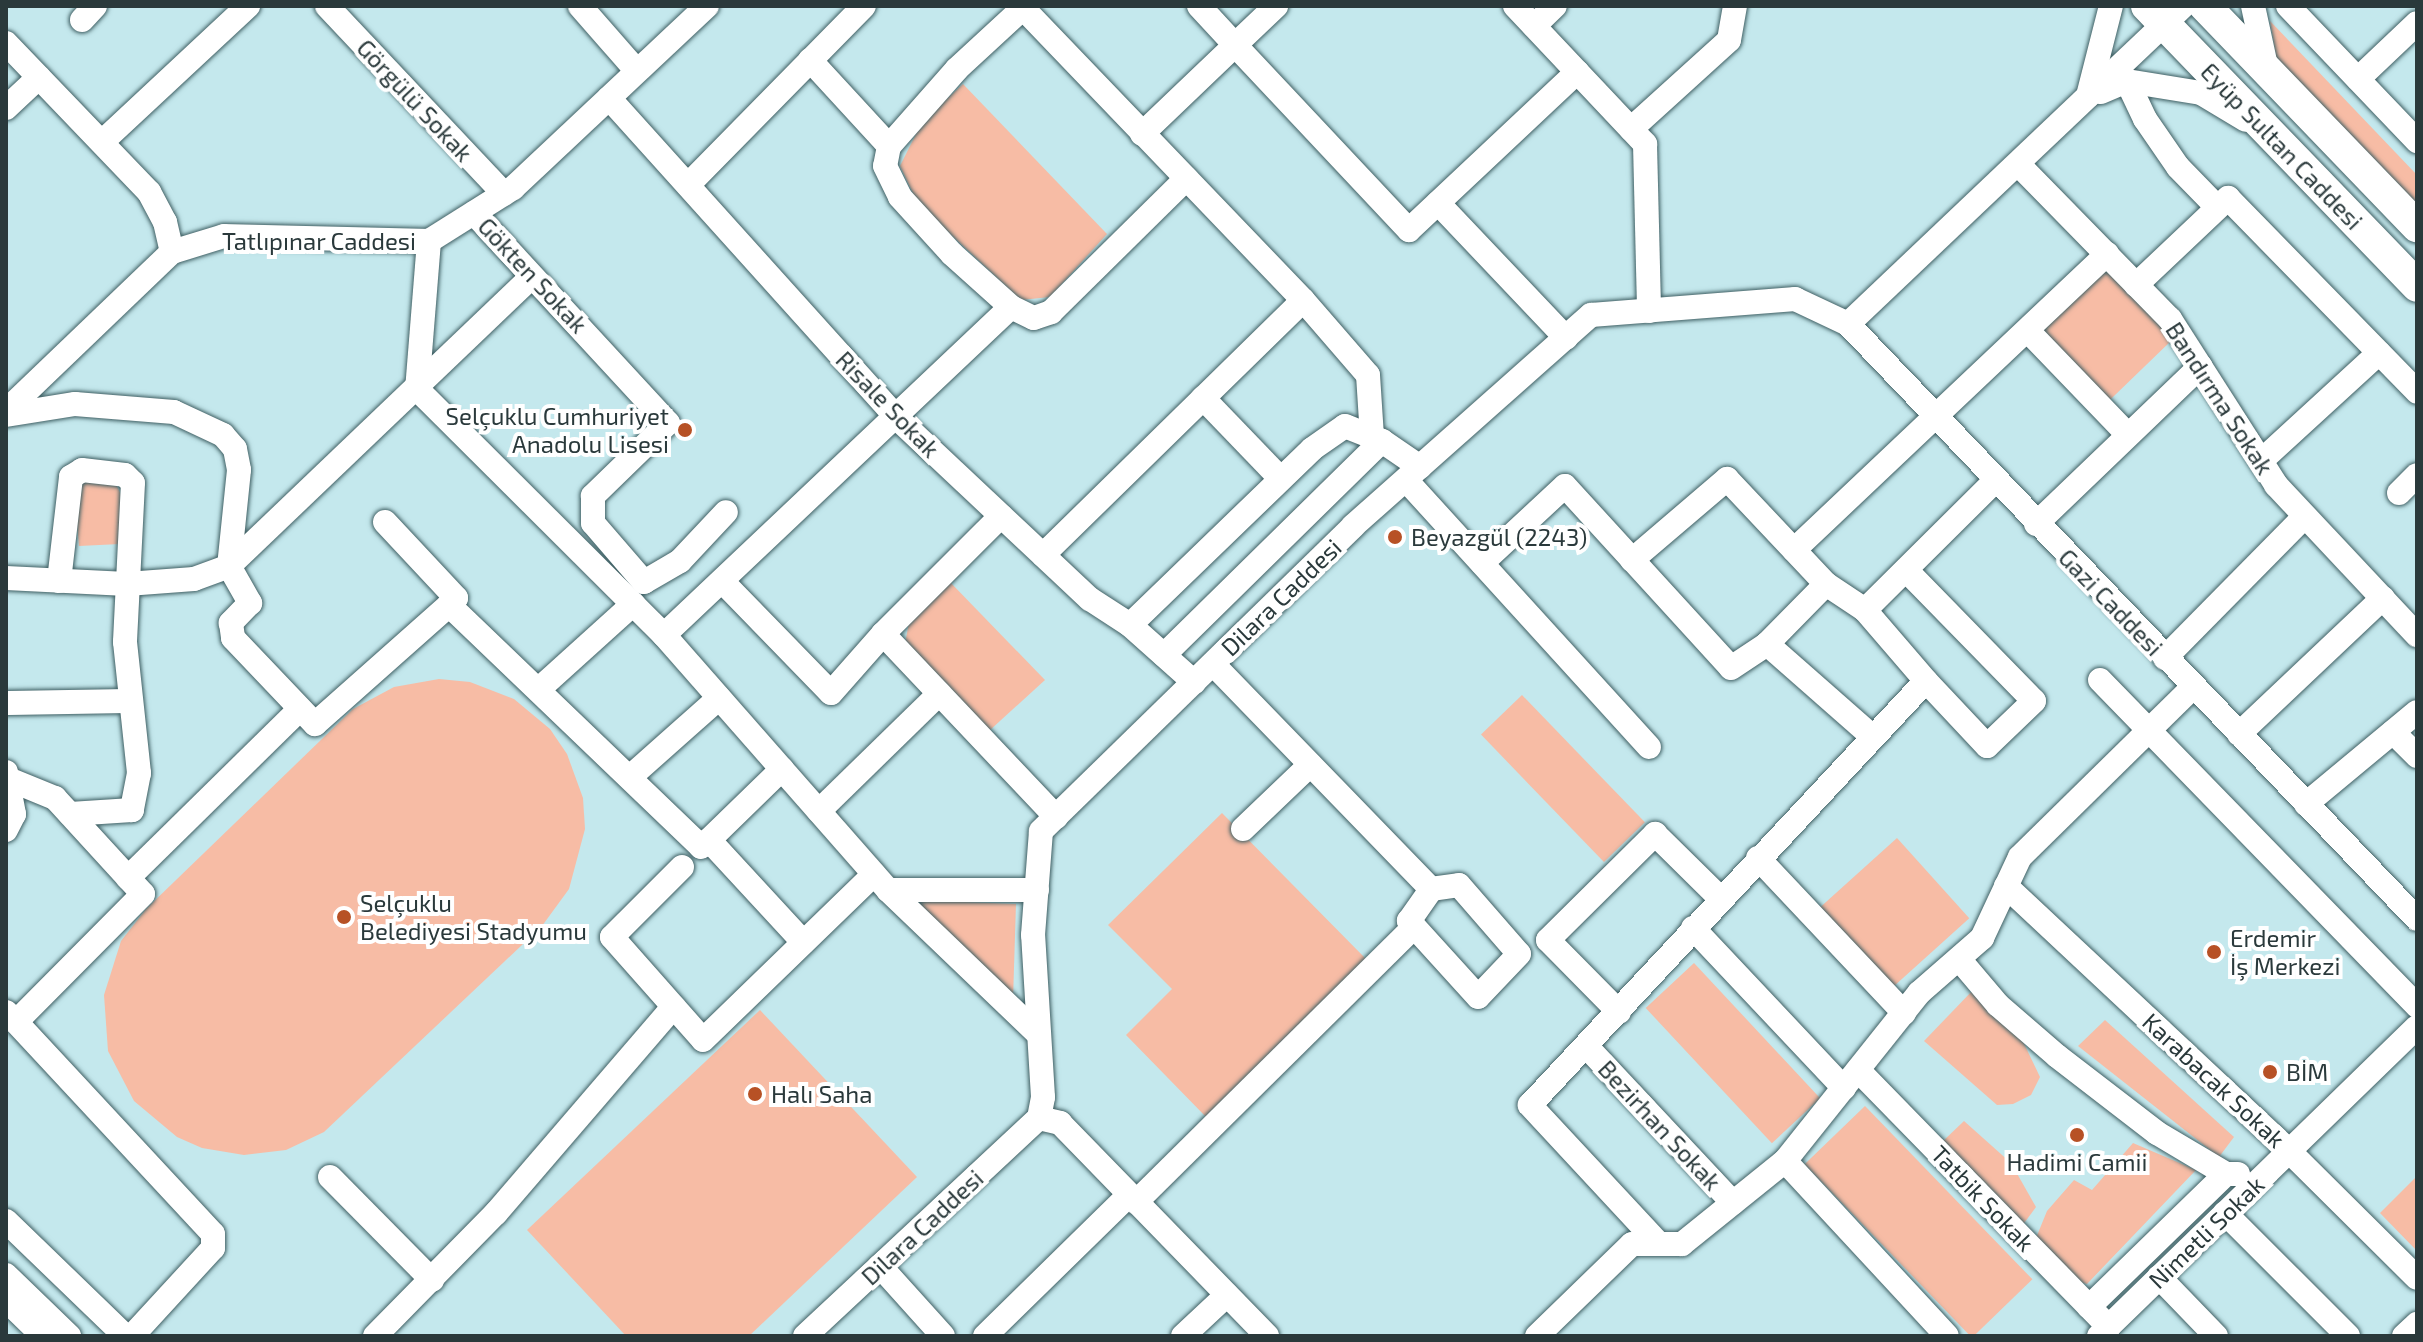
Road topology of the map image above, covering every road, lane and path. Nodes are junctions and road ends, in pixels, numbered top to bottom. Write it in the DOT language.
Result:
graph roads {
  1 [pos="248,6"];
  2 [pos="327,6"];
  3 [pos="580,6"];
  4 [pos="707,6"];
  5 [pos="864,6"];
  6 [pos="1199,6"];
  7 [pos="1276,6"];
  8 [pos="1515,6"];
  9 [pos="1555,6"];
  10 [pos="1735,6"];
  11 [pos="2111,6"];
  12 [pos="2205,6"];
  13 [pos="2253,6"];
  14 [pos="2288,6"];
  15 [pos="1022,7"];
  16 [pos="2165,12"];
  17 [pos="2417,23"];
  18 [pos="1534,26"];
  19 [pos="6,43"];
  20 [pos="1235,45"];
  21 [pos="810,60"];
  22 [pos="637,71"];
  23 [pos="1577,72"];
  24 [pos="2268,72"];
  25 [pos="39,77"];
  26 [pos="2358,79"];
  27 [pos="2127,81"];
  28 [pos="609,98"];
  29 [pos="2088,98"];
  30 [pos="6,108"];
  31 [pos="1631,129"];
  32 [pos="1142,134"];
  33 [pos="2270,135"];
  34 [pos="2417,141"];
  35 [pos="102,142"];
  36 [pos="889,146"];
  37 [pos="2019,165"];
  38 [pos="1186,179"];
  39 [pos="688,185"];
  40 [pos="504,194"];
  41 [pos="1438,203"];
  42 [pos="2217,207"];
  43 [pos="474,213"];
  44 [pos="2417,226"];
  45 [pos="429,241"];
  46 [pos="172,252"];
  47 [pos="2107,254"];
  48 [pos="530,278"];
  49 [pos="2136,285"];
  50 [pos="2417,286"];
  51 [pos="1795,299"];
  52 [pos="1303,300"];
  53 [pos="1011,307"];
  54 [pos="1649,311"];
  55 [pos="1848,324"];
  56 [pos="2028,331"];
  57 [pos="1566,338"];
  58 [pos="2379,353"];
  59 [pos="2201,366"];
  60 [pos="417,389"];
  61 [pos="2417,392"];
  62 [pos="1203,398"];
  63 [pos="6,411"];
  64 [pos="898,419"];
  65 [pos="1936,420"];
  66 [pos="6,422"];
  67 [pos="2128,435"];
  68 [pos="1377,439"];
  69 [pos="2261,461"];
  70 [pos="1413,473"];
  71 [pos="2417,475"];
  72 [pos="1281,479"];
  73 [pos="1995,481"];
  74 [pos="2399,493"];
  75 [pos="726,512"];
  76 [pos="1001,516"];
  77 [pos="2305,516"];
  78 [pos="385,522"];
  79 [pos="2036,524"];
  80 [pos="1794,550"];
  81 [pos="1043,555"];
  82 [pos="1632,560"];
  83 [pos="1482,563"];
  84 [pos="229,566"];
  85 [pos="1906,570"];
  86 [pos="6,578"];
  87 [pos="59,581"];
  88 [pos="722,581"];
  89 [pos="127,584"];
  90 [pos="1826,584"];
  91 [pos="2383,598"];
  92 [pos="633,604"];
  93 [pos="449,605"];
  94 [pos="1865,610"];
  95 [pos="1130,625"];
  96 [pos="883,634"];
  97 [pos="664,635"];
  98 [pos="2417,635"];
  99 [pos="1767,644"];
  100 [pos="1164,655"];
  101 [pos="2165,658"];
  102 [pos="1213,664"];
  103 [pos="2100,680"];
  104 [pos="1926,681"];
  105 [pos="1194,682"];
  106 [pos="2193,687"];
  107 [pos="539,689"];
  108 [pos="939,694"];
  109 [pos="719,698"];
  110 [pos="131,701"];
  111 [pos="6,703"];
  112 [pos="300,709"];
  113 [pos="2417,712"];
  114 [pos="2148,731"];
  115 [pos="2393,732"];
  116 [pos="2239,734"];
  117 [pos="1873,737"];
  118 [pos="1649,747"];
  119 [pos="2417,756"];
  120 [pos="1310,765"];
  121 [pos="782,769"];
  122 [pos="6,776"];
  123 [pos="630,777"];
  124 [pos="2306,804"];
  125 [pos="819,811"];
  126 [pos="70,814"];
  127 [pos="1056,817"];
  128 [pos="1243,829"];
  129 [pos="6,830"];
  130 [pos="709,840"];
  131 [pos="1758,858"];
  132 [pos="682,867"];
  133 [pos="128,878"];
  134 [pos="881,882"];
  135 [pos="2006,886"];
  136 [pos="1431,889"];
  137 [pos="1037,890"];
  138 [pos="1720,898"];
  139 [pos="2417,919"];
  140 [pos="1414,927"];
  141 [pos="1693,928"];
  142 [pos="803,942"];
  143 [pos="1959,959"];
  144 [pos="2417,1006"];
  145 [pos="673,1007"];
  146 [pos="1619,1012"];
  147 [pos="1904,1013"];
  148 [pos="11,1017"];
  149 [pos="2417,1027"];
  150 [pos="1039,1035"];
  151 [pos="1588,1048"];
  152 [pos="1851,1079"];
  153 [pos="1039,1118"];
  154 [pos="2289,1151"];
  155 [pos="1785,1161"];
  156 [pos="2226,1174"];
  157 [pos="2265,1175"];
  158 [pos="330,1177"];
  159 [pos="1133,1199"];
  160 [pos="1733,1203"];
  161 [pos="2225,1213"];
  162 [pos="6,1221"];
  163 [pos="1659,1244"];
  164 [pos="880,1266"];
  165 [pos="55,1268"];
  166 [pos="6,1275"];
  167 [pos="2159,1277"];
  168 [pos="2417,1278"];
  169 [pos="432,1280"];
  170 [pos="1227,1295"];
  171 [pos="18,1299"];
  172 [pos="2089,1307"];
  173 [pos="2417,1324"];
  174 [pos="2104,1331"];
  175 [pos="1543,1334"];
  176 [pos="43,1336"];
  177 [pos="69,1336"];
  178 [pos="125,1336"];
  179 [pos="132,1336"];
  180 [pos="375,1336"];
  181 [pos="805,1336"];
  182 [pos="943,1336"];
  183 [pos="985,1336"];
  184 [pos="1183,1336"];
  185 [pos="1267,1336"];
  186 [pos="1947,1336"];
  187 [pos="2216,1336"];
  188 [pos="2348,1336"];
  189 [pos="2404,1336"];
  1 -- 35 [label="street"];
  2 -- 40 [label="street, Görgülü Sokak"];
  3 -- 22 [label="street"];
  4 -- 22 [label="street, Tatlıpınar Caddesi"];
  5 -- 21 [label="street"];
  6 -- 20 [label="street"];
  7 -- 20 [label="street"];
  8 -- 18 [label="street"];
  9 -- 18 [label="street"];
  10 -- 31 [label="street"];
  11 -- 29 [label="street"];
  12 -- 24 [label="main road, Eyüp Sultan Caddesi"];
  13 -- 24 [label="street"];
  14 -- 26 [label="street"];
  15 -- 32 [label="street"];
  15 -- 36 [label="street"];
  16 -- 29 [label="street"];
  16 -- 33 [label="main road, Eyüp Sultan Caddesi"];
  17 -- 26 [label="street"];
  18 -- 23 [label="street"];
  19 -- 25 [label="street"];
  20 -- 32 [label="street"];
  20 -- 41 [label="street"];
  21 -- 36 [label="street"];
  21 -- 39 [label="street"];
  22 -- 28 [label="street, Tatlıpınar Caddesi"];
  23 -- 31 [label="street"];
  23 -- 41 [label="street"];
  24 -- 44 [label="main road, Eyüp Sultan Caddesi"];
  25 -- 30 [label="street"];
  25 -- 35 [label="street"];
  26 -- 34 [label="street"];
  27 -- 29 [label="street"];
  27 -- 33 [label="street"];
  27 -- 42 [label="street"];
  28 -- 39 [label="street, Risale Sokak"];
  28 -- 40 [label="street, Tatlıpınar Caddesi"];
  29 -- 37 [label="street"];
  31 -- 54 [label="street"];
  32 -- 38 [label="street"];
  33 -- 50 [label="main road, Eyüp Sultan Caddesi"];
  35 -- 46 [label="street"];
  36 -- 53 [label="street"];
  37 -- 47 [label="street, Bandırma Sokak"];
  37 -- 55 [label="street"];
  38 -- 52 [label="street"];
  38 -- 53 [label="street"];
  39 -- 64 [label="street, Risale Sokak"];
  40 -- 43 [label="street, Tatlıpınar Caddesi"];
  41 -- 57 [label="street"];
  42 -- 49 [label="street"];
  42 -- 58 [label="street"];
  43 -- 45 [label="street, Tatlıpınar Caddesi"];
  43 -- 48 [label="street, Gökten Sokak"];
  45 -- 46 [label="street, Tatlıpınar Caddesi"];
  45 -- 60 [label="street"];
  46 -- 63 [label="street, Tatlıpınar Caddesi"];
  47 -- 49 [label="street, Bandırma Sokak"];
  47 -- 56 [label="street"];
  48 -- 60 [label="street"];
  48 -- 75 [label="street, Gökten Sokak"];
  49 -- 59 [label="street, Bandırma Sokak"];
  51 -- 54 [label="street, Dilara Caddesi"];
  51 -- 55 [label="street, Gazi Caddesi"];
  52 -- 62 [label="street"];
  52 -- 68 [label="street"];
  53 -- 64 [label="street"];
  54 -- 57 [label="street, Dilara Caddesi"];
  55 -- 65 [label="street, Gazi Caddesi"];
  56 -- 65 [label="street"];
  56 -- 67 [label="street"];
  57 -- 70 [label="street, Dilara Caddesi"];
  58 -- 61 [label="street"];
  58 -- 69 [label="street"];
  59 -- 67 [label="street"];
  59 -- 69 [label="street, Bandırma Sokak"];
  60 -- 84 [label="street"];
  60 -- 92 [label="street"];
  62 -- 72 [label="street"];
  62 -- 81 [label="street"];
  63 -- 66 [label="street"];
  63 -- 84 [label="street"];
  64 -- 76 [label="street, Risale Sokak"];
  64 -- 88 [label="street"];
  65 -- 73 [label="street, Gazi Caddesi"];
  65 -- 80 [label="street"];
  67 -- 79 [label="street"];
  68 -- 70 [label="street"];
  68 -- 72 [label="street"];
  68 -- 100 [label="street"];
  69 -- 77 [label="street, Bandırma Sokak"];
  70 -- 83 [label="street"];
  70 -- 102 [label="street, Dilara Caddesi"];
  71 -- 74 [label="street"];
  72 -- 95 [label="street"];
  73 -- 79 [label="street, Gazi Caddesi"];
  73 -- 85 [label="street"];
  76 -- 81 [label="street, Risale Sokak"];
  76 -- 96 [label="street"];
  77 -- 91 [label="street, Bandırma Sokak"];
  77 -- 101 [label="street"];
  78 -- 93 [label="street"];
  79 -- 101 [label="street, Gazi Caddesi"];
  80 -- 82 [label="street"];
  80 -- 90 [label="street"];
  81 -- 95 [label="street, Risale Sokak"];
  82 -- 83 [label="street"];
  82 -- 99 [label="street"];
  83 -- 118 [label="street"];
  84 -- 89 [label="street"];
  84 -- 112 [label="street"];
  85 -- 94 [label="street"];
  85 -- 104 [label="street"];
  86 -- 87 [label="street"];
  87 -- 89 [label="street"];
  87 -- 89 [label="street"];
  88 -- 96 [label="street"];
  88 -- 97 [label="street"];
  89 -- 110 [label="street"];
  90 -- 94 [label="street"];
  90 -- 99 [label="street"];
  91 -- 98 [label="street, Bandırma Sokak"];
  91 -- 116 [label="street"];
  92 -- 97 [label="street"];
  92 -- 107 [label="street"];
  93 -- 107 [label="street"];
  93 -- 112 [label="street"];
  94 -- 104 [label="street"];
  95 -- 100 [label="street, Risale Sokak"];
  96 -- 108 [label="street"];
  97 -- 109 [label="street"];
  99 -- 117 [label="street"];
  100 -- 105 [label="street, Risale Sokak"];
  101 -- 106 [label="street, Gazi Caddesi"];
  102 -- 105 [label="street, Dilara Caddesi"];
  102 -- 120 [label="street"];
  103 -- 114 [label="street"];
  104 -- 117 [label="street"];
  105 -- 127 [label="street, Dilara Caddesi"];
  106 -- 114 [label="street"];
  106 -- 116 [label="street, Gazi Caddesi"];
  107 -- 123 [label="street"];
  108 -- 125 [label="street"];
  108 -- 127 [label="street"];
  109 -- 121 [label="street"];
  109 -- 123 [label="street"];
  110 -- 111 [label="street"];
  110 -- 126 [label="street"];
  112 -- 133 [label="street"];
  113 -- 115 [label="street"];
  114 -- 135 [label="street"];
  114 -- 144 [label="street"];
  115 -- 119 [label="street"];
  115 -- 124 [label="street"];
  116 -- 124 [label="street, Gazi Caddesi"];
  117 -- 131 [label="street"];
  120 -- 128 [label="street"];
  120 -- 136 [label="street"];
  121 -- 125 [label="street"];
  121 -- 130 [label="street"];
  122 -- 126 [label="street"];
  122 -- 129 [label="street"];
  123 -- 130 [label="street"];
  124 -- 139 [label="street, Gazi Caddesi"];
  125 -- 134 [label="street"];
  126 -- 133 [label="street"];
  127 -- 137 [label="street, Dilara Caddesi"];
  130 -- 142 [label="street"];
  131 -- 138 [label="street"];
  131 -- 147 [label="street"];
  132 -- 145 [label="street"];
  133 -- 148 [label="street"];
  134 -- 137 [label="street"];
  134 -- 142 [label="street"];
  134 -- 150 [label="street"];
  135 -- 143 [label="street"];
  135 -- 154 [label="street, Karabacak Sokak"];
  136 -- 140 [label="street"];
  136 -- 140 [label="street"];
  137 -- 150 [label="street, Dilara Caddesi"];
  138 -- 141 [label="street"];
  138 -- 146 [label="street"];
  140 -- 159 [label="street"];
  141 -- 146 [label="street"];
  141 -- 152 [label="street, Tatbik Sokak"];
  142 -- 145 [label="street"];
  143 -- 147 [label="street"];
  143 -- 156 [label="street"];
  145 -- 169 [label="street"];
  146 -- 151 [label="street"];
  147 -- 152 [label="street"];
  148 -- 179 [label="street"];
  149 -- 154 [label="street, Nimetli Sokak"];
  150 -- 153 [label="street, Dilara Caddesi"];
  151 -- 160 [label="street, Bezirhan Sokak"];
  151 -- 163 [label="street"];
  152 -- 155 [label="street"];
  152 -- 172 [label="street, Tatbik Sokak"];
  153 -- 159 [label="street"];
  153 -- 164 [label="street, Dilara Caddesi"];
  154 -- 157 [label="street, Nimetli Sokak"];
  154 -- 168 [label="street, Karabacak Sokak"];
  155 -- 160 [label="street"];
  155 -- 186 [label="street"];
  156 -- 157 [label="street"];
  156 -- 172 [label="street"];
  157 -- 161 [label="street, Nimetli Sokak"];
  158 -- 169 [label="street"];
  159 -- 170 [label="street"];
  159 -- 183 [label="street"];
  160 -- 163 [label="street"];
  161 -- 167 [label="street, Nimetli Sokak"];
  161 -- 188 [label="street"];
  162 -- 165 [label="street"];
  163 -- 175 [label="street"];
  164 -- 181 [label="street, Dilara Caddesi"];
  164 -- 182 [label="street"];
  165 -- 171 [label="street"];
  165 -- 178 [label="street"];
  166 -- 171 [label="street"];
  167 -- 174 [label="street, Nimetli Sokak"];
  167 -- 187 [label="street"];
  169 -- 180 [label="street"];
  170 -- 184 [label="street"];
  170 -- 185 [label="street"];
  171 -- 176 [label="street"];
  171 -- 177 [label="street"];
  172 -- 174 [label="street, Tatbik Sokak"];
  173 -- 189 [label="street"];
}
